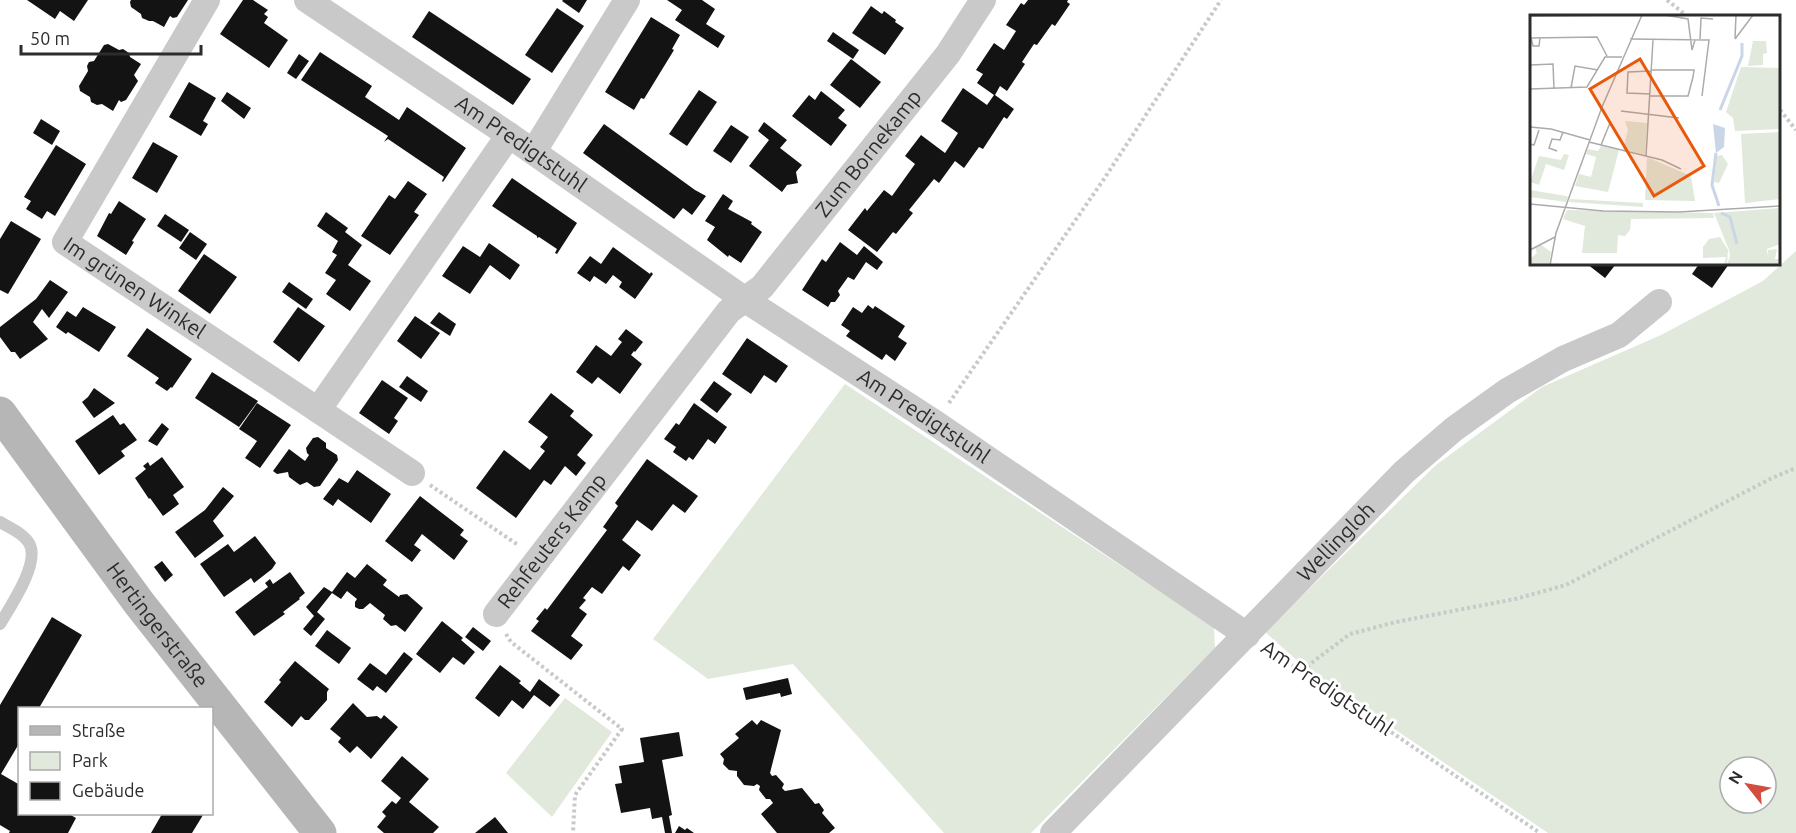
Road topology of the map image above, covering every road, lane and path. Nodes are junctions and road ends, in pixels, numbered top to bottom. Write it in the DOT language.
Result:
graph roads {
  1 [pos="207,0"];
  2 [pos="307,0"];
  3 [pos="627,0"];
  4 [pos="983,0"];
  5 [pos="1221,0"];
  6 [pos="1667,0"];
  7 [pos="1686,15"];
  8 [pos="1781,112"];
  9 [pos="1796,130"];
  10 [pos="509,135"];
  11 [pos="534,151"];
  12 [pos="744,299"];
  13 [pos="1659,302"];
  14 [pos="318,410"];
  15 [pos="0,413"];
  16 [pos="935,423"];
  17 [pos="1796,468"];
  18 [pos="412,473"];
  19 [pos="0,522"];
  20 [pos="539,560"];
  21 [pos="496,614"];
  22 [pos="0,624"];
  23 [pos="1246,634"];
  24 [pos="1302,670"];
  25 [pos="321,833"];
  26 [pos="573,833"];
  27 [pos="1053,833"];
  28 [pos="1540,833"];
  1 -- 14 [label="street, Im grünen Winkel"];
  2 -- 10 [label="street, Am Predigtstuhl"];
  3 -- 11 [label="street"];
  4 -- 12 [label="street, Zum Bornekamp"];
  5 -- 16 [label="path"];
  6 -- 7 [label="path"];
  8 -- 9 [label="path"];
  10 -- 11 [label="street, Am Predigtstuhl"];
  10 -- 14 [label="street"];
  11 -- 12 [label="street, Am Predigtstuhl"];
  12 -- 16 [label="street, Am Predigtstuhl"];
  12 -- 20 [label="street, Rehfeuters Kamp"];
  13 -- 23 [label="street, Wellingloh"];
  14 -- 18 [label="street, Im grünen Winkel"];
  15 -- 25 [label="street, Hertingerstraße"];
  16 -- 23 [label="street, Am Predigtstuhl"];
  17 -- 24 [label="path"];
  18 -- 20 [label="path"];
  19 -- 22 [label="lane"];
  20 -- 21 [label="street, Rehfeuters Kamp"];
  21 -- 26 [label="path, Rehfeuters Kamp"];
  23 -- 24 [label="path, Am Predigtstuhl"];
  23 -- 27 [label="street, Wellingloh"];
  24 -- 28 [label="path, Am Predigtstuhl"];
}
